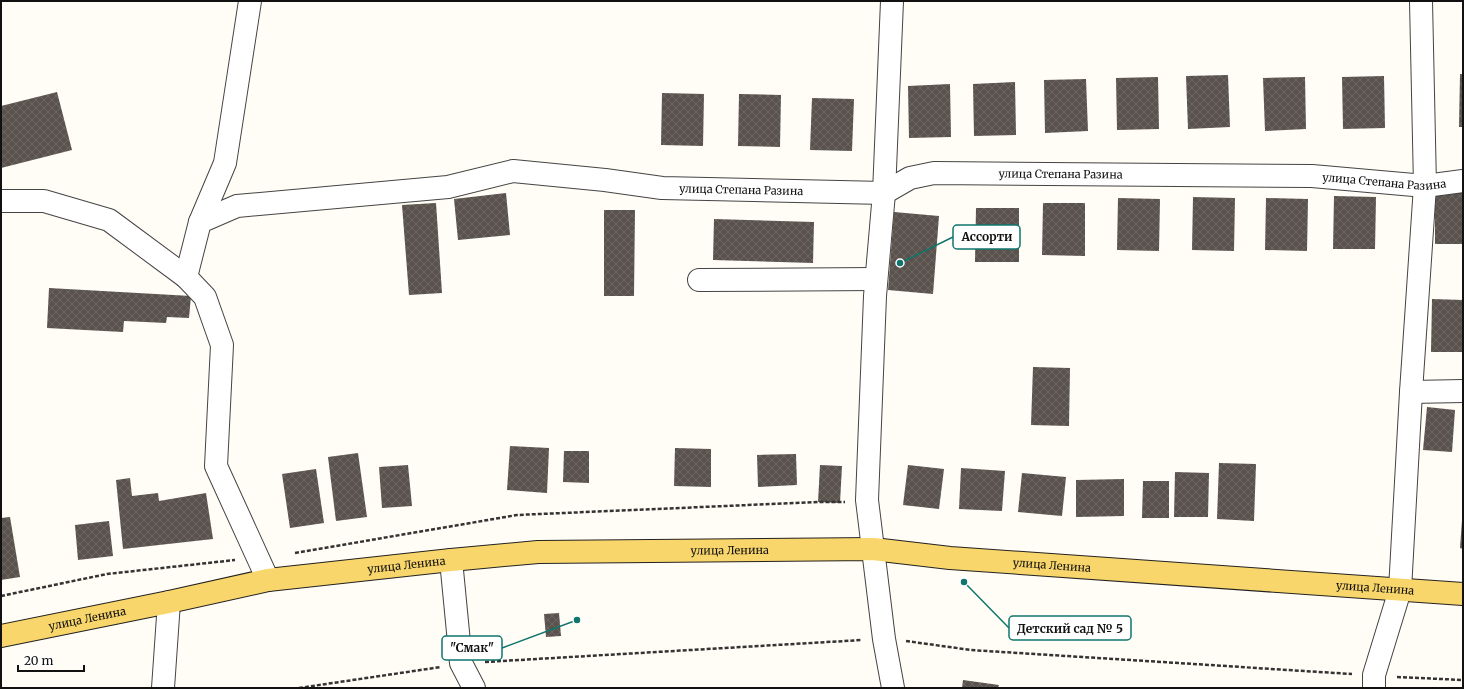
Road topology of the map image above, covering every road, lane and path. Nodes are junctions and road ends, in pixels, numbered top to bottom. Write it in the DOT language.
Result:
graph roads {
  1 [pos="250,1"];
  2 [pos="892,1"];
  3 [pos="1421,1"];
  4 [pos="1463,181"];
  5 [pos="1425,186"];
  6 [pos="884,193"];
  7 [pos="1,201"];
  8 [pos="200,222"];
  9 [pos="186,277"];
  10 [pos="876,278"];
  11 [pos="699,280"];
  12 [pos="1463,391"];
  13 [pos="1411,392"];
  14 [pos="867,500"];
  15 [pos="873,549"];
  16 [pos="291,554"];
  17 [pos="258,558"];
  18 [pos="451,560"];
  19 [pos="268,580"];
  20 [pos="1400,590"];
  21 [pos="1463,594"];
  22 [pos="1,596"];
  23 [pos="169,602"];
  24 [pos="1,636"];
  25 [pos="163,688"];
  26 [pos="474,688"];
  27 [pos="893,688"];
  28 [pos="1374,688"];
  1 -- 8 [label="street"];
  2 -- 6 [label="street"];
  3 -- 5 [label="street"];
  4 -- 5 [label="street, улица Степана Разина"];
  5 -- 6 [label="street, улица Степана Разина"];
  5 -- 13 [label="street"];
  6 -- 8 [label="street, улица Степана Разина"];
  6 -- 10 [label="street"];
  7 -- 9 [label="street"];
  8 -- 9 [label="street"];
  9 -- 17 [label="street"];
  10 -- 11 [label="street"];
  10 -- 14 [label="street"];
  12 -- 13 [label="street"];
  13 -- 20 [label="street"];
  14 -- 15 [label="street"];
  14 -- 16 [label="path"];
  15 -- 18 [label="main road, улица Ленина"];
  15 -- 20 [label="main road, улица Ленина"];
  15 -- 27 [label="street"];
  17 -- 19 [label="street"];
  17 -- 22 [label="path"];
  18 -- 19 [label="main road, улица Ленина"];
  18 -- 26 [label="street"];
  19 -- 23 [label="main road, улица Ленина"];
  20 -- 21 [label="main road, улица Ленина"];
  20 -- 28 [label="street"];
  23 -- 24 [label="main road, улица Ленина"];
  23 -- 25 [label="street"];
}
